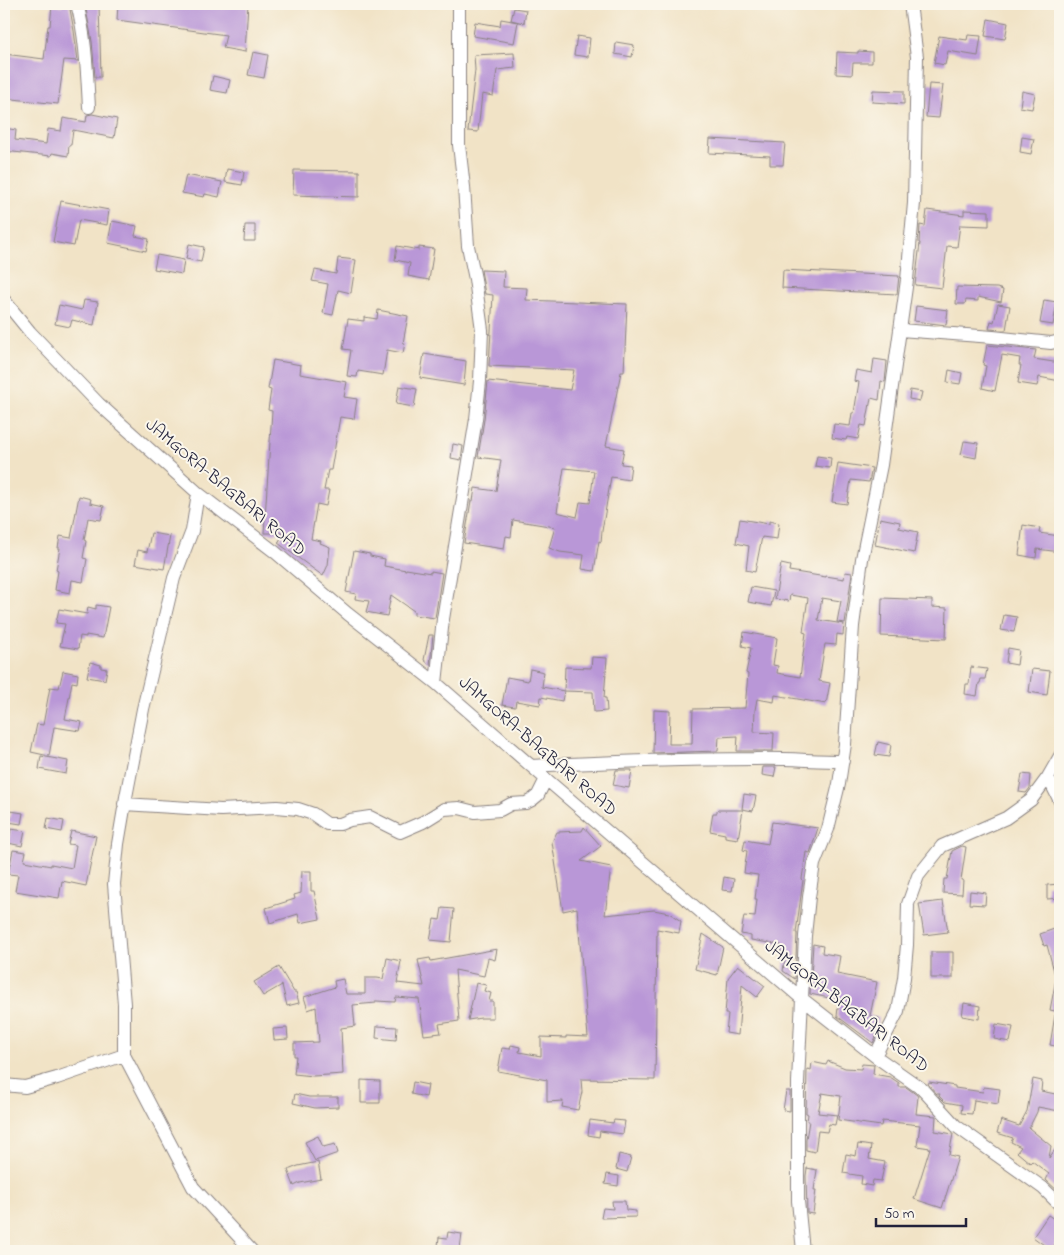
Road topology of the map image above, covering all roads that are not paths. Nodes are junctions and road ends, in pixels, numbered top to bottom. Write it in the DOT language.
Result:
graph roads {
  1 [pos="77,4"];
  2 [pos="459,4"];
  3 [pos="910,4"];
  4 [pos="90,107"];
  5 [pos="4,300"];
  6 [pos="900,330"];
  7 [pos="1060,342"];
  8 [pos="198,493"];
  9 [pos="436,683"];
  10 [pos="1060,756"];
  11 [pos="843,761"];
  12 [pos="531,766"];
  13 [pos="1048,777"];
  14 [pos="546,779"];
  15 [pos="1060,801"];
  16 [pos="124,804"];
  17 [pos="801,998"];
  18 [pos="124,1055"];
  19 [pos="875,1056"];
  20 [pos="4,1085"];
  21 [pos="1060,1205"];
  22 [pos="252,1251"];
  23 [pos="803,1251"];
  1 -- 4 [label="street"];
  2 -- 9 [label="street"];
  3 -- 6 [label="street"];
  5 -- 8 [label="street, JAMGORA-BAGBARI ROAD"];
  6 -- 7 [label="street"];
  6 -- 11 [label="street"];
  8 -- 9 [label="street, JAMGORA-BAGBARI ROAD"];
  8 -- 16 [label="street"];
  9 -- 12 [label="street, JAMGORA-BAGBARI ROAD"];
  10 -- 13 [label="street"];
  11 -- 12 [label="street"];
  11 -- 17 [label="street"];
  12 -- 14 [label="street, JAMGORA-BAGBARI ROAD"];
  13 -- 15 [label="street"];
  13 -- 19 [label="street"];
  14 -- 16 [label="street"];
  14 -- 17 [label="street, JAMGORA-BAGBARI ROAD"];
  16 -- 18 [label="street"];
  17 -- 19 [label="street, JAMGORA-BAGBARI ROAD"];
  17 -- 23 [label="street"];
  18 -- 20 [label="street"];
  18 -- 22 [label="street"];
  19 -- 21 [label="street, JAMGORA-BAGBARI ROAD"];
}
